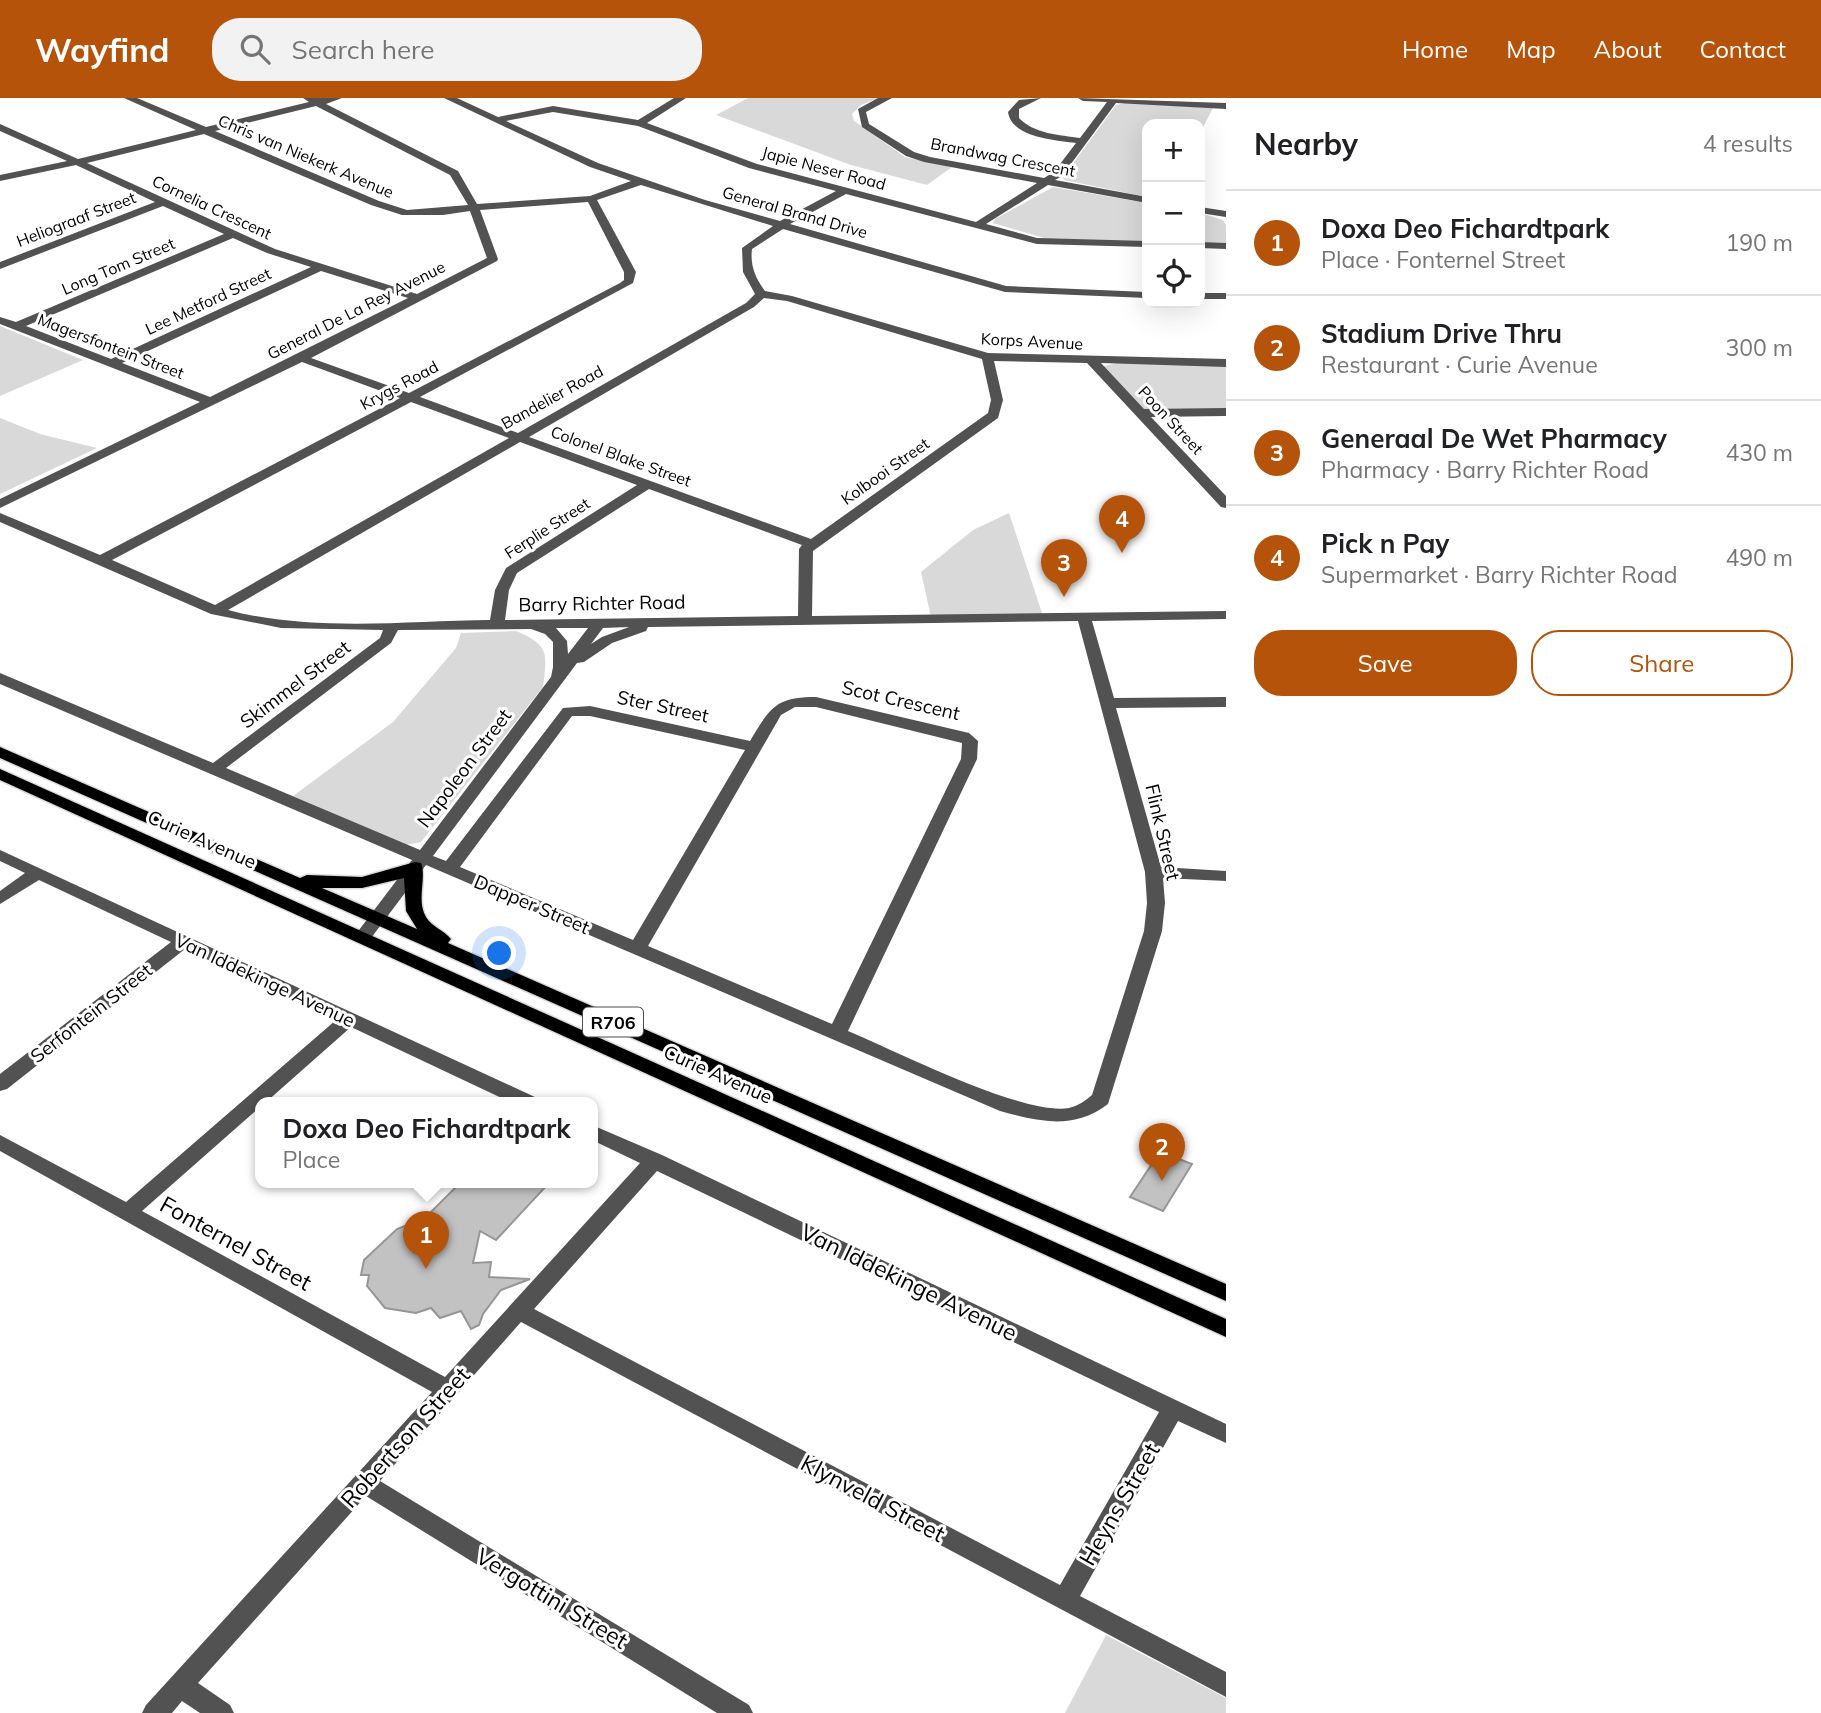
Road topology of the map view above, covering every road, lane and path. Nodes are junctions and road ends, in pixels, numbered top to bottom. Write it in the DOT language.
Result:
graph roads {
  1 [pos="129,98"];
  2 [pos="337,98"];
  3 [pos="449,98"];
  4 [pos="681,98"];
  5 [pos="887,98"];
  6 [pos="1036,98"];
  7 [pos="1083,98"];
  8 [pos="1114,99"];
  9 [pos="313,101"];
  10 [pos="1226,106"];
  11 [pos="498,120"];
  12 [pos="640,123"];
  13 [pos="0,127"];
  14 [pos="205,131"];
  15 [pos="1082,141"];
  16 [pos="78,162"];
  17 [pos="0,178"];
  18 [pos="642,181"];
  19 [pos="1048,182"];
  20 [pos="845,190"];
  21 [pos="591,199"];
  22 [pos="1142,199"];
  23 [pos="163,202"];
  24 [pos="474,207"];
  25 [pos="1205,210"];
  26 [pos="1226,214"];
  27 [pos="781,225"];
  28 [pos="978,225"];
  29 [pos="232,234"];
  30 [pos="1142,244"];
  31 [pos="1205,245"];
  32 [pos="1226,246"];
  33 [pos="0,266"];
  34 [pos="318,268"];
  35 [pos="761,294"];
  36 [pos="1142,295"];
  37 [pos="1205,296"];
  38 [pos="1226,296"];
  39 [pos="418,298"];
  40 [pos="0,320"];
  41 [pos="17,327"];
  42 [pos="987,357"];
  43 [pos="301,358"];
  44 [pos="1091,359"];
  45 [pos="112,363"];
  46 [pos="1226,363"];
  47 [pos="412,398"];
  48 [pos="211,402"];
  49 [pos="1226,412"];
  50 [pos="1140,413"];
  51 [pos="517,437"];
  52 [pos="648,484"];
  53 [pos="0,504"];
  54 [pos="1226,504"];
  55 [pos="0,517"];
  56 [pos="811,544"];
  57 [pos="102,560"];
  58 [pos="216,611"];
  59 [pos="1226,615"];
  60 [pos="1084,618"];
  61 [pos="804,620"];
  62 [pos="600,622"];
  63 [pos="672,622"];
  64 [pos="498,623"];
  65 [pos="528,623"];
  66 [pos="391,626"];
  67 [pos="564,671"];
  68 [pos="0,678"];
  69 [pos="553,685"];
  70 [pos="1226,702"];
  71 [pos="1107,703"];
  72 [pos="754,747"];
  73 [pos="0,752"];
  74 [pos="215,769"];
  75 [pos="0,774"];
  76 [pos="0,855"];
  77 [pos="247,861"];
  78 [pos="417,865"];
  79 [pos="449,869"];
  80 [pos="1154,872"];
  81 [pos="37,873"];
  82 [pos="1226,876"];
  83 [pos="0,899"];
  84 [pos="378,919"];
  85 [pos="362,938"];
  86 [pos="182,942"];
  87 [pos="637,949"];
  88 [pos="504,975"];
  89 [pos="348,1018"];
  90 [pos="837,1034"];
  91 [pos="0,1084"];
  92 [pos="258,1097"];
  93 [pos="517,1097"];
  94 [pos="255,1100"];
  95 [pos="1068,1116"];
  96 [pos="598,1135"];
  97 [pos="0,1142"];
  98 [pos="654,1160"];
  99 [pos="127,1213"];
  100 [pos="1226,1293"];
  101 [pos="519,1311"];
  102 [pos="1226,1328"];
  103 [pos="447,1390"];
  104 [pos="1173,1409"];
  105 [pos="1226,1434"];
  106 [pos="364,1483"];
  107 [pos="1065,1600"];
  108 [pos="180,1685"];
  109 [pos="1226,1685"];
  110 [pos="155,1713"];
  111 [pos="221,1713"];
  112 [pos="740,1713"];
  1 -- 14 [label="street, Chris van Niekerk Avenue"];
  2 -- 9 [label="street"];
  3 -- 11 [label="street, General Brand Drive"];
  4 -- 12 [label="street"];
  5 -- 19 [label="street, Brandwag Crescent"];
  6 -- 15 [label="street"];
  7 -- 8 [label="street"];
  8 -- 10 [label="street"];
  8 -- 15 [label="street"];
  9 -- 14 [label="street"];
  9 -- 24 [label="street, General De La Rey Avenue"];
  11 -- 12 [label="street, Japie Neser Road"];
  11 -- 18 [label="street, General Brand Drive"];
  12 -- 20 [label="street, Japie Neser Road"];
  13 -- 16 [label="street, Cornelia Crescent"];
  14 -- 16 [label="street"];
  14 -- 24 [label="street, Chris van Niekerk Avenue"];
  15 -- 19 [label="street"];
  16 -- 17 [label="street"];
  16 -- 23 [label="street, Cornelia Crescent"];
  18 -- 21 [label="street, Chris van Niekerk Avenue"];
  18 -- 27 [label="street, General Brand Drive"];
  19 -- 22 [label="street, Brandwag Crescent"];
  19 -- 28 [label="street"];
  20 -- 27 [label="street"];
  20 -- 28 [label="street, Japie Neser Road"];
  21 -- 24 [label="street, Chris van Niekerk Avenue"];
  21 -- 47 [label="street, Krygs Road"];
  23 -- 29 [label="street, Cornelia Crescent"];
  23 -- 33 [label="street, Heliograaf Street"];
  24 -- 39 [label="street, General De La Rey Avenue"];
  25 -- 26 [label="street"];
  27 -- 35 [label="street"];
  27 -- 36 [label="street, General Brand Drive"];
  28 -- 30 [label="street, Japie Neser Road"];
  29 -- 34 [label="street, Cornelia Crescent"];
  29 -- 41 [label="street, Long Tom Street"];
  31 -- 32 [label="street"];
  34 -- 39 [label="street, Cornelia Crescent"];
  34 -- 45 [label="street, Lee Metford Street"];
  35 -- 42 [label="street, Korps Avenue"];
  35 -- 51 [label="street, Bandelier Road"];
  37 -- 38 [label="street"];
  39 -- 43 [label="street, General De La Rey Avenue"];
  40 -- 41 [label="street, Magersfontein Street"];
  41 -- 45 [label="street, Magersfontein Street"];
  42 -- 44 [label="street, Korps Avenue"];
  42 -- 56 [label="street, Kolbooi Street"];
  43 -- 47 [label="street, Colonel Blake Street"];
  43 -- 48 [label="street, General De La Rey Avenue"];
  44 -- 46 [label="street, Korps Avenue"];
  44 -- 50 [label="street, Poon Street"];
  45 -- 48 [label="street, Magersfontein Street"];
  47 -- 51 [label="street, Colonel Blake Street"];
  47 -- 57 [label="street, Krygs Road"];
  48 -- 53 [label="street, General De La Rey Avenue"];
  49 -- 50 [label="street"];
  50 -- 54 [label="street, Poon Street"];
  51 -- 52 [label="street, Colonel Blake Street"];
  51 -- 58 [label="street, Bandelier Road"];
  52 -- 56 [label="street, Colonel Blake Street"];
  52 -- 64 [label="street, Ferplie Street"];
  55 -- 57 [label="street, Barry Richter Road"];
  56 -- 61 [label="street"];
  57 -- 58 [label="street, Barry Richter Road"];
  58 -- 66 [label="street, Barry Richter Road"];
  59 -- 60 [label="street, Barry Richter Road"];
  60 -- 61 [label="street, Barry Richter Road"];
  60 -- 71 [label="street, Flink Street"];
  61 -- 63 [label="street, Barry Richter Road"];
  62 -- 63 [label="street, Barry Richter Road"];
  62 -- 65 [label="street, Barry Richter Road"];
  62 -- 67 [label="street, Napoleon Street"];
  63 -- 67 [label="street"];
  64 -- 65 [label="street, Barry Richter Road"];
  64 -- 66 [label="street, Barry Richter Road"];
  65 -- 69 [label="street"];
  66 -- 74 [label="street, Skimmel Street"];
  67 -- 69 [label="street, Napoleon Street"];
  68 -- 74 [label="street, Dapper Street"];
  69 -- 78 [label="street, Napoleon Street"];
  70 -- 71 [label="street"];
  71 -- 80 [label="street, Flink Street"];
  72 -- 79 [label="street, Ster Street"];
  72 -- 87 [label="street, Scot Crescent"];
  72 -- 90 [label="street, Scot Crescent"];
  73 -- 77 [label="main road, Curie Avenue / R706"];
  74 -- 78 [label="street, Dapper Street"];
  75 -- 85 [label="main road, Curie Avenue / R706"];
  76 -- 81 [label="street, Van Iddekinge Avenue"];
  77 -- 78 [label="main road"];
  77 -- 84 [label="main road, Curie Avenue / R706"];
  78 -- 79 [label="street, Dapper Street"];
  78 -- 84 [label="street, Napoleon Street"];
  78 -- 88 [label="main road"];
  79 -- 87 [label="street, Dapper Street"];
  80 -- 82 [label="street"];
  80 -- 95 [label="street, Flink Street"];
  81 -- 83 [label="street"];
  81 -- 86 [label="street, Van Iddekinge Avenue"];
  84 -- 85 [label="street, Napoleon Street"];
  84 -- 88 [label="main road, Curie Avenue / R706"];
  85 -- 102 [label="main road, Curie Avenue / R706"];
  86 -- 89 [label="street, Van Iddekinge Avenue"];
  86 -- 91 [label="street, Serfontein Street"];
  87 -- 90 [label="street, Dapper Street"];
  88 -- 100 [label="main road, Curie Avenue / R706"];
  89 -- 92 [label="street"];
  89 -- 93 [label="street, Van Iddekinge Avenue"];
  90 -- 95 [label="street, Dapper Street"];
  94 -- 99 [label="street"];
  96 -- 98 [label="street, Van Iddekinge Avenue"];
  97 -- 99 [label="street, Fonternel Street"];
  98 -- 101 [label="street, Robertson Street"];
  98 -- 104 [label="street, Van Iddekinge Avenue"];
  99 -- 103 [label="street, Fonternel Street"];
  101 -- 103 [label="street, Robertson Street"];
  101 -- 107 [label="street, Klynveld Street"];
  103 -- 106 [label="street, Robertson Street"];
  104 -- 105 [label="street, Van Iddekinge Avenue"];
  104 -- 107 [label="street, Heyns Street"];
  106 -- 108 [label="street, Robertson Street"];
  106 -- 112 [label="street, Vergottini Street"];
  107 -- 109 [label="street, Klynveld Street"];
  108 -- 110 [label="street, Robertson Street"];
  108 -- 111 [label="street"];
}
